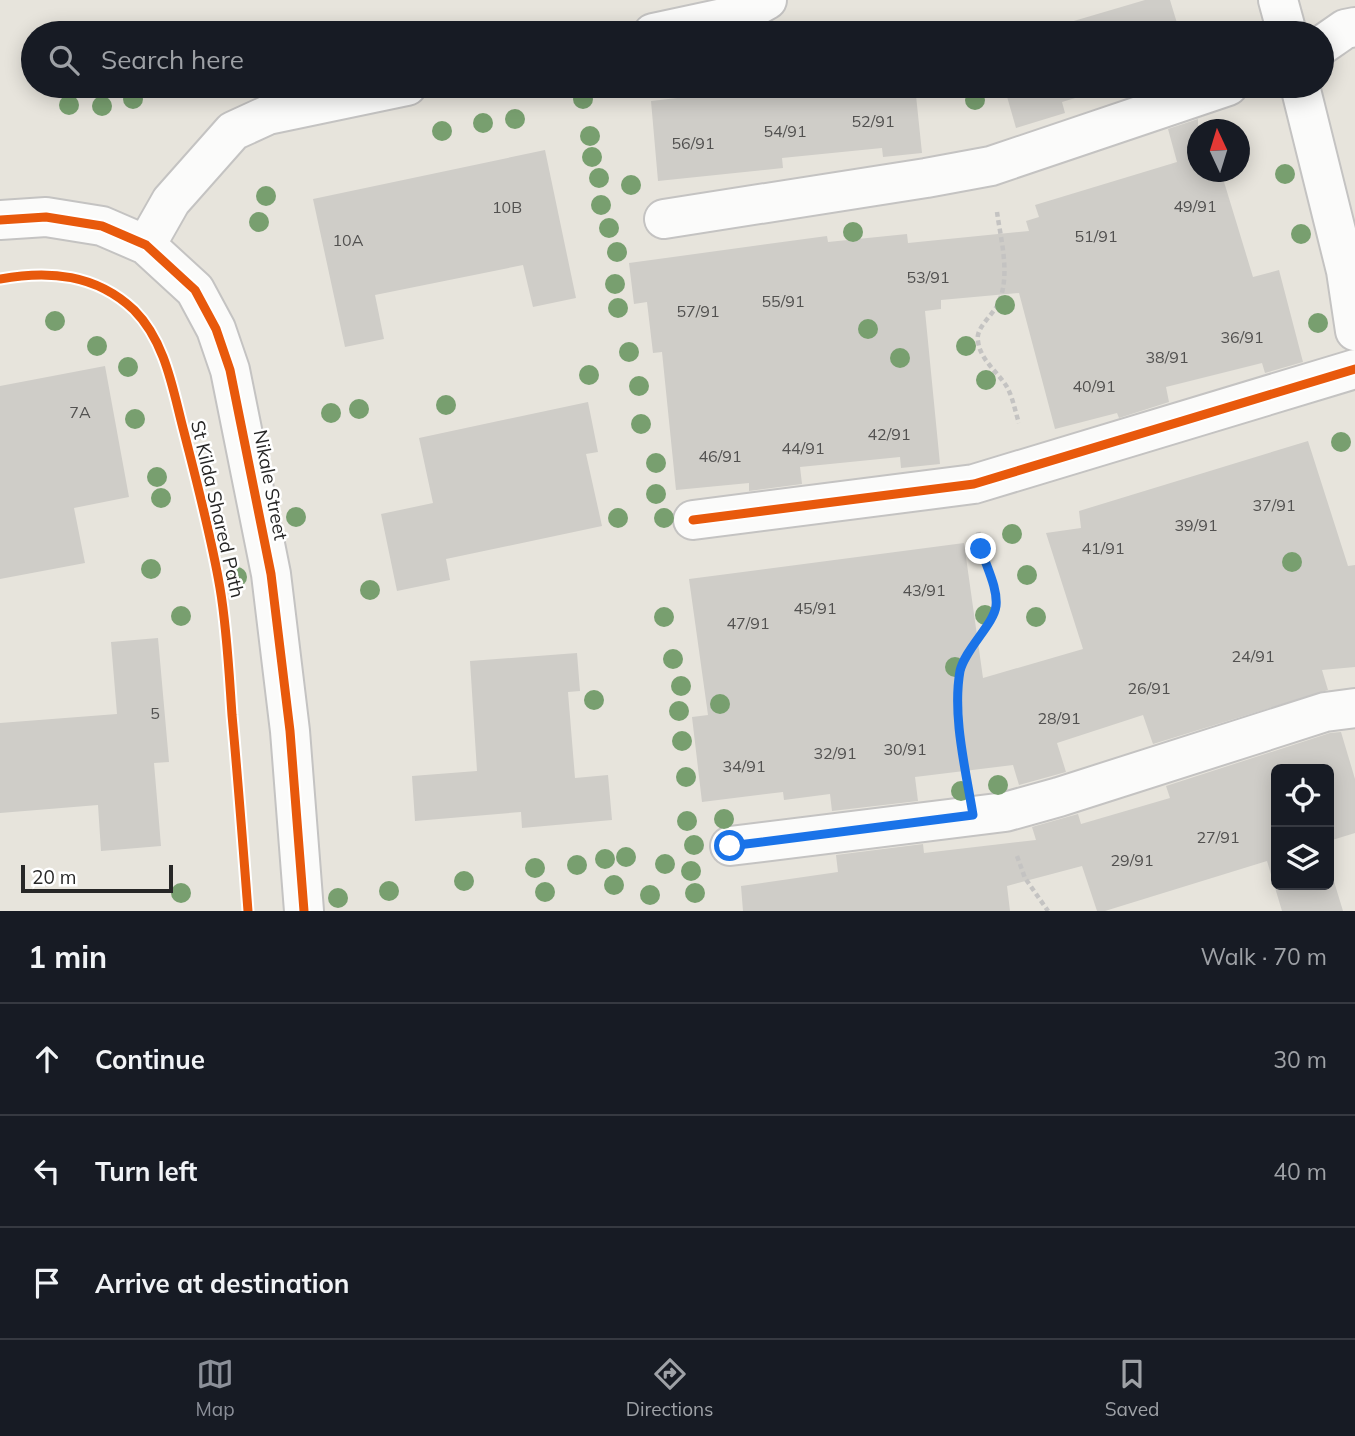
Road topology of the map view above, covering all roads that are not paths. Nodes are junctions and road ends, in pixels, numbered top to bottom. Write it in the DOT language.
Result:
graph roads {
  1 [pos="767,0"];
  2 [pos="1278,0"];
  3 [pos="709,21"];
  4 [pos="1284,21"];
  5 [pos="1355,27"];
  6 [pos="1334,37"];
  7 [pos="349,98"];
  8 [pos="1192,98"];
  9 [pos="1303,98"];
  10 [pos="664,219"];
  11 [pos="0,220"];
  12 [pos="146,245"];
  13 [pos="1355,331"];
  14 [pos="1355,369"];
  15 [pos="693,520"];
  16 [pos="1355,708"];
  17 [pos="730,846"];
  18 [pos="304,911"];
  1 -- 3 [label="street"];
  2 -- 4 [label="street"];
  5 -- 6 [label="street"];
  7 -- 12 [label="street"];
  8 -- 10 [label="street"];
  9 -- 13 [label="street"];
  11 -- 12 [label="street, Nikale Street"];
  12 -- 18 [label="street, Nikale Street"];
  14 -- 15 [label="street"];
  16 -- 17 [label="street"];
}
